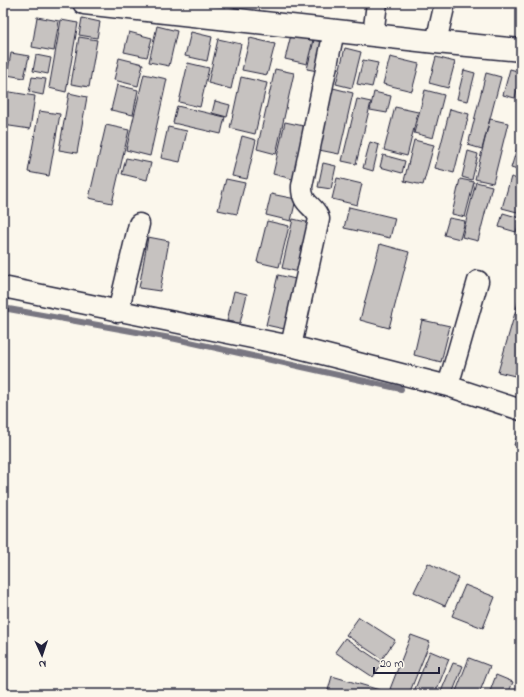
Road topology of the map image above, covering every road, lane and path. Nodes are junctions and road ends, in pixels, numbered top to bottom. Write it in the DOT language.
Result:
graph roads {
  1 [pos="84,3"];
  2 [pos="377,3"];
  3 [pos="445,3"];
  4 [pos="334,31"];
  5 [pos="373,35"];
  6 [pos="436,42"];
  7 [pos="521,50"];
  8 [pos="139,224"];
  9 [pos="478,281"];
  10 [pos="3,287"];
  11 [pos="118,312"];
  12 [pos="291,346"];
  13 [pos="448,386"];
  14 [pos="521,410"];
  1 -- 4 [label="street"];
  2 -- 5 [label="street"];
  3 -- 6 [label="street"];
  4 -- 5 [label="street"];
  4 -- 12 [label="street"];
  5 -- 6 [label="street"];
  6 -- 7 [label="street"];
  8 -- 11 [label="street"];
  9 -- 13 [label="street"];
  10 -- 11 [label="street"];
  11 -- 12 [label="street"];
  12 -- 13 [label="street"];
  13 -- 14 [label="street"];
}
